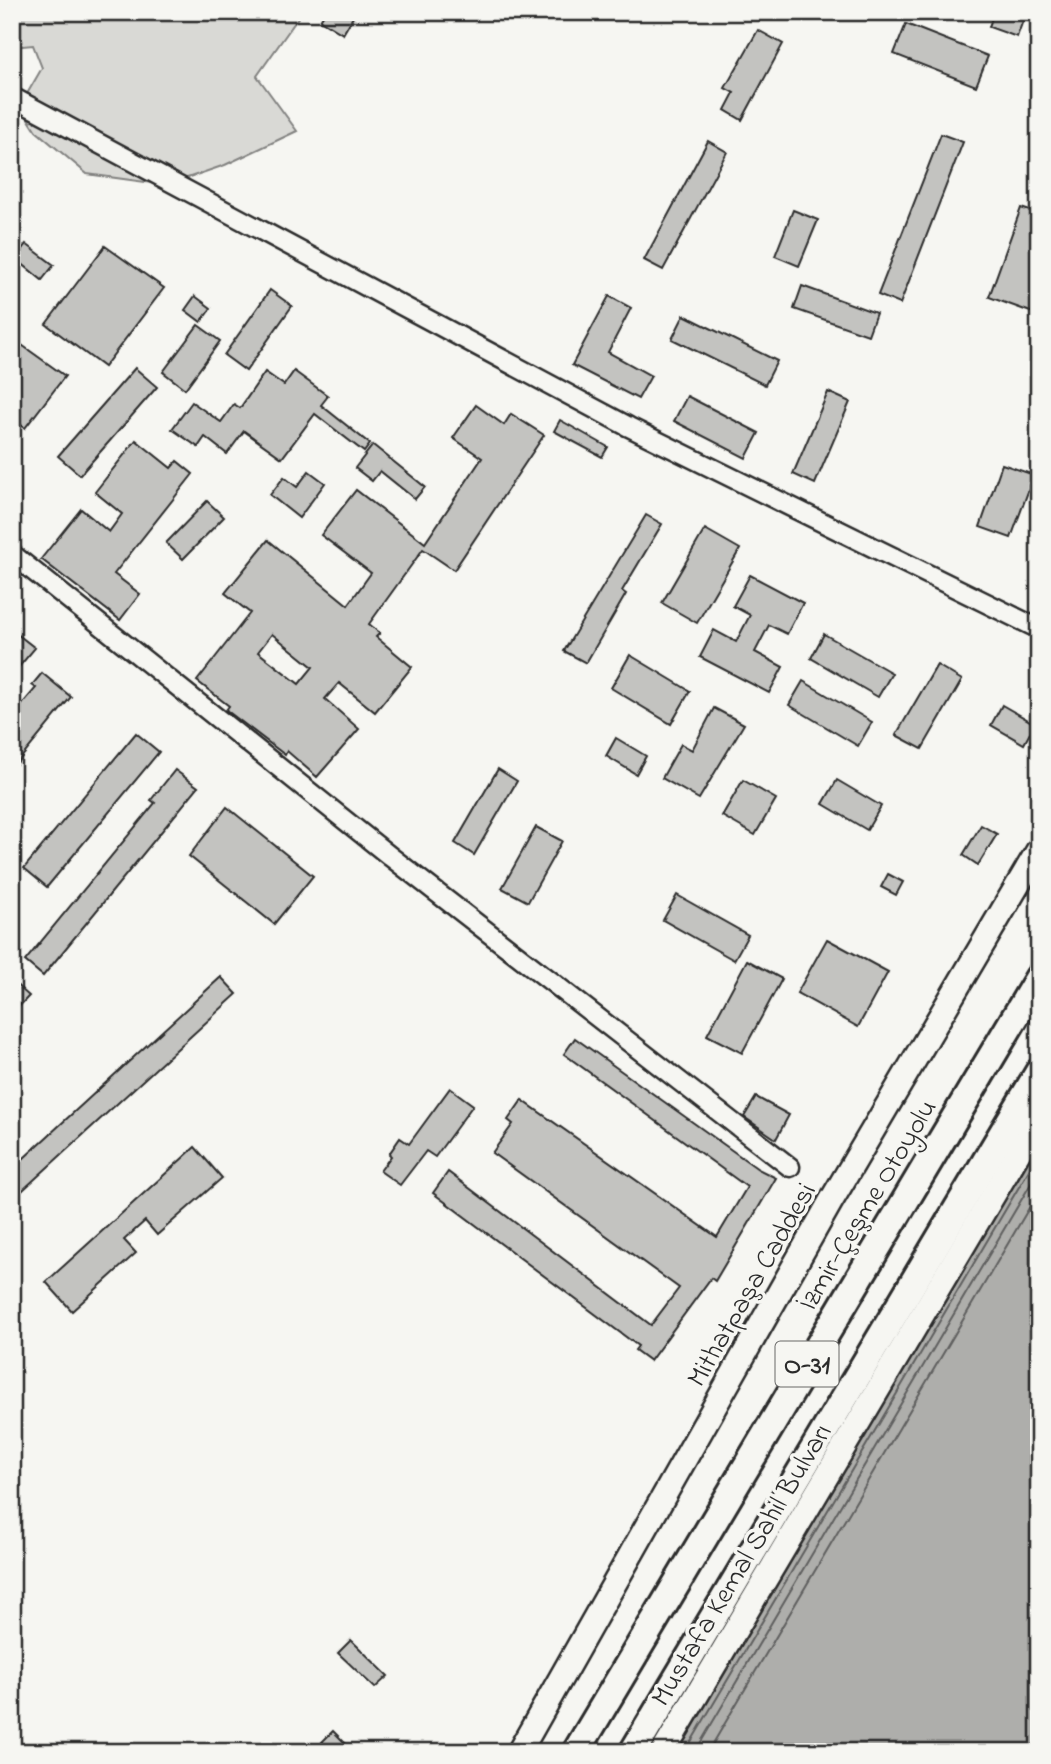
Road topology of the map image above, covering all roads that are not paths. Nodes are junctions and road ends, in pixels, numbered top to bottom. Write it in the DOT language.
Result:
graph roads {
  1 [pos="12,97"];
  2 [pos="12,554"];
  3 [pos="1039,629"];
  4 [pos="1039,849"];
  5 [pos="1039,977"];
  6 [pos="1039,1072"];
  7 [pos="1039,1118"];
  8 [pos="790,1167"];
  9 [pos="519,1752"];
  10 [pos="576,1752"];
  11 [pos="633,1752"];
  12 [pos="663,1752"];
  1 -- 3 [label="lane"];
  2 -- 8 [label="lane"];
  4 -- 9 [label="main road, Mithatpaşa Caddesi"];
  5 -- 10 [label="highway, İzmir-Çeşme Otoyolu / O-31"];
  6 -- 11 [label="highway, O-31"];
  7 -- 12 [label="main road, Mustafa Kemal Sahil Bulvarı"];
}
